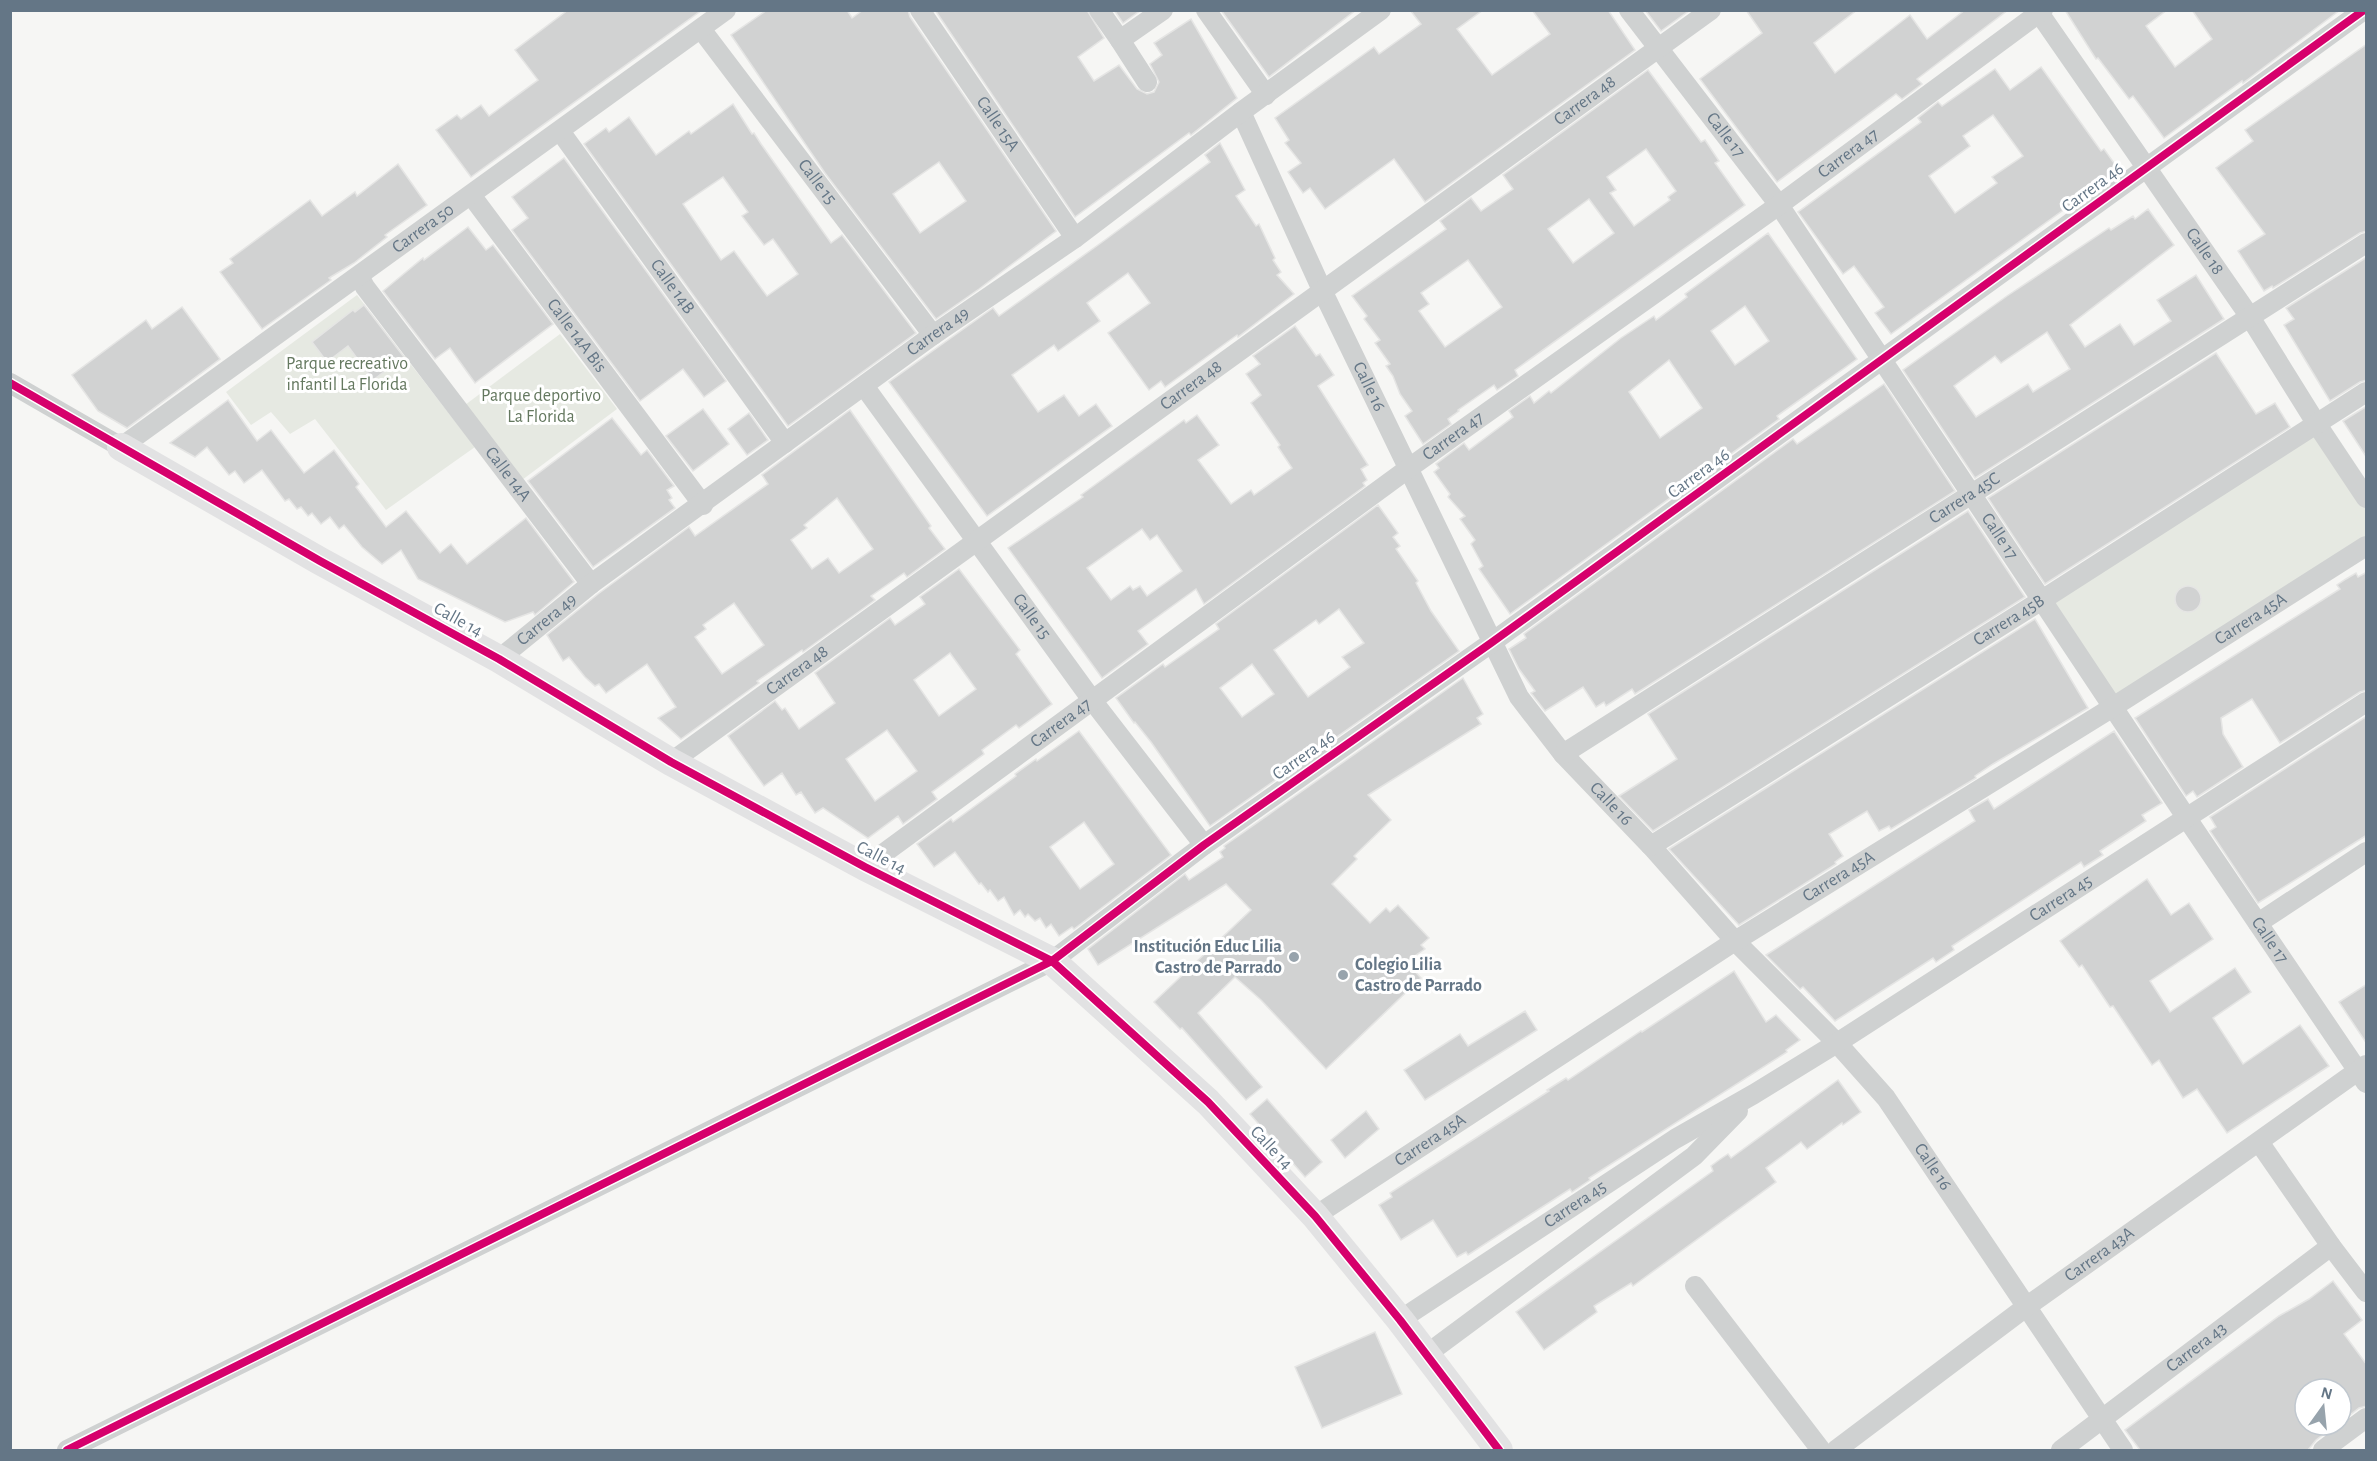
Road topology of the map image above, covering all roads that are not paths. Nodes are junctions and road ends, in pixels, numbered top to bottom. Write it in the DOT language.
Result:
graph roads {
  1 [pos="726,10"];
  2 [pos="920,10"];
  3 [pos="1099,10"];
  4 [pos="1162,10"];
  5 [pos="1206,10"];
  6 [pos="1382,10"];
  7 [pos="1629,10"];
  8 [pos="1711,10"];
  9 [pos="2364,10"];
  10 [pos="2040,11"];
  11 [pos="701,29"];
  12 [pos="1120,40"];
  13 [pos="1658,50"];
  14 [pos="1147,82"];
  15 [pos="1266,95"];
  16 [pos="1241,112"];
  17 [pos="560,131"];
  18 [pos="2146,168"];
  19 [pos="471,195"];
  20 [pos="1779,205"];
  21 [pos="1075,238"];
  22 [pos="2367,243"];
  23 [pos="359,276"];
  24 [pos="1322,290"];
  25 [pos="2250,317"];
  26 [pos="933,335"];
  27 [pos="1882,360"];
  28 [pos="10,383"];
  29 [pos="864,386"];
  30 [pos="2367,392"];
  31 [pos="2316,423"];
  32 [pos="785,443"];
  33 [pos="122,447"];
  34 [pos="1409,468"];
  35 [pos="1971,494"];
  36 [pos="2367,498"];
  37 [pos="703,505"];
  38 [pos="975,541"];
  39 [pos="2367,546"];
  40 [pos="591,584"];
  41 [pos="2042,600"];
  42 [pos="1491,643"];
  43 [pos="499,659"];
  44 [pos="1092,700"];
  45 [pos="2367,702"];
  46 [pos="2113,707"];
  47 [pos="1563,754"];
  48 [pos="671,762"];
  49 [pos="2186,817"];
  50 [pos="1204,845"];
  51 [pos="1651,846"];
  52 [pos="2367,852"];
  53 [pos="865,867"];
  54 [pos="2258,923"];
  55 [pos="1735,941"];
  56 [pos="1052,961"];
  57 [pos="1837,1042"];
  58 [pos="2363,1073"];
  59 [pos="1754,1094"];
  60 [pos="2259,1142"];
  61 [pos="1315,1216"];
  62 [pos="2331,1246"];
  63 [pos="1695,1286"];
  64 [pos="2367,1292"];
  65 [pos="2026,1307"];
  66 [pos="1400,1320"];
  67 [pos="1427,1354"];
  68 [pos="2367,1418"];
  69 [pos="2101,1420"];
  70 [pos="66,1450"];
  71 [pos="1499,1450"];
  72 [pos="1821,1450"];
  73 [pos="1836,1450"];
  74 [pos="2061,1450"];
  75 [pos="2123,1450"];
  76 [pos="2323,1450"];
  1 -- 11 [label="street, Carrera 50"];
  2 -- 21 [label="street, Calle 15A"];
  3 -- 12 [label="street"];
  4 -- 12 [label="street"];
  5 -- 15 [label="street"];
  6 -- 15 [label="street, Carrera 49"];
  7 -- 13 [label="street, Calle 17"];
  8 -- 13 [label="street, Carrera 48"];
  9 -- 18 [label="street, Carrera 46"];
  10 -- 18 [label="street, Calle 18"];
  10 -- 20 [label="street, Carrera 47"];
  11 -- 17 [label="street, Carrera 50"];
  11 -- 26 [label="street, Calle 15"];
  12 -- 14 [label="street"];
  13 -- 20 [label="street, Calle 17"];
  13 -- 24 [label="street, Carrera 48"];
  15 -- 16 [label="street, Carrera 49"];
  16 -- 21 [label="street, Carrera 49"];
  16 -- 24 [label="street, Calle 16"];
  17 -- 19 [label="street, Carrera 50"];
  17 -- 32 [label="street, Calle 14B"];
  18 -- 25 [label="street, Calle 18"];
  18 -- 27 [label="street, Carrera 46"];
  19 -- 23 [label="street, Carrera 50"];
  19 -- 37 [label="street, Calle 14A Bis"];
  20 -- 27 [label="street, Calle 17"];
  20 -- 34 [label="street, Carrera 47"];
  21 -- 26 [label="street, Carrera 49"];
  22 -- 25 [label="street, Carrera 45C"];
  23 -- 33 [label="street, Carrera 50"];
  23 -- 40 [label="street, Calle 14A"];
  24 -- 34 [label="street, Calle 16"];
  24 -- 38 [label="street, Carrera 48"];
  25 -- 31 [label="street, Calle 18"];
  25 -- 35 [label="street, Carrera 45C"];
  26 -- 29 [label="street, Carrera 49"];
  27 -- 35 [label="street, Calle 17"];
  27 -- 42 [label="street, Carrera 46"];
  28 -- 33 [label="street"];
  29 -- 32 [label="street, Carrera 49"];
  29 -- 38 [label="street, Calle 15"];
  30 -- 31 [label="street, Carrera 45B"];
  31 -- 36 [label="street, Calle 18"];
  31 -- 41 [label="street, Carrera 45B"];
  32 -- 37 [label="street, Carrera 49"];
  33 -- 43 [label="street, Calle 14"];
  34 -- 42 [label="street, Calle 16"];
  34 -- 44 [label="street, Carrera 47"];
  35 -- 41 [label="street, Calle 17"];
  35 -- 47 [label="street, Carrera 45C"];
  37 -- 40 [label="street, Carrera 49"];
  38 -- 44 [label="street, Calle 15"];
  38 -- 48 [label="street, Carrera 48"];
  39 -- 46 [label="street, Carrera 45A"];
  40 -- 43 [label="street, Carrera 49"];
  41 -- 46 [label="street, Calle 17"];
  41 -- 51 [label="street, Carrera 45B"];
  42 -- 47 [label="street, Calle 16"];
  42 -- 50 [label="street, Carrera 46"];
  43 -- 48 [label="street, Calle 14"];
  44 -- 50 [label="street, Calle 15"];
  44 -- 53 [label="street, Carrera 47"];
  45 -- 49 [label="street, Carrera 45"];
  46 -- 49 [label="street, Calle 17"];
  46 -- 55 [label="street, Carrera 45A"];
  47 -- 51 [label="street, Calle 16"];
  48 -- 53 [label="street, Calle 14"];
  49 -- 54 [label="street, Calle 17"];
  49 -- 57 [label="street, Carrera 45"];
  50 -- 56 [label="street, Carrera 46"];
  51 -- 55 [label="street, Calle 16"];
  52 -- 54 [label="street"];
  53 -- 56 [label="street, Calle 14"];
  54 -- 58 [label="street, Calle 17"];
  55 -- 57 [label="street, Calle 16"];
  55 -- 61 [label="street, Carrera 45A"];
  56 -- 61 [label="street, Calle 14"];
  56 -- 70 [label="street, Carrera 46"];
  57 -- 59 [label="street, Carrera 45"];
  57 -- 65 [label="street, Calle 16"];
  58 -- 60 [label="street, Carrera 43A"];
  59 -- 66 [label="street, Carrera 45"];
  59 -- 67 [label="street, Carrera 45"];
  60 -- 62 [label="street"];
  60 -- 65 [label="street, Carrera 43A"];
  61 -- 66 [label="street, Calle 14"];
  62 -- 64 [label="street"];
  62 -- 69 [label="street, Carrera 43"];
  63 -- 72 [label="street"];
  65 -- 69 [label="street, Calle 16"];
  65 -- 73 [label="street, Carrera 43A"];
  66 -- 67 [label="street, Calle 14"];
  67 -- 71 [label="street, Calle 14"];
  68 -- 76 [label="street"];
  69 -- 74 [label="street, Carrera 43"];
  69 -- 75 [label="street"];
}
